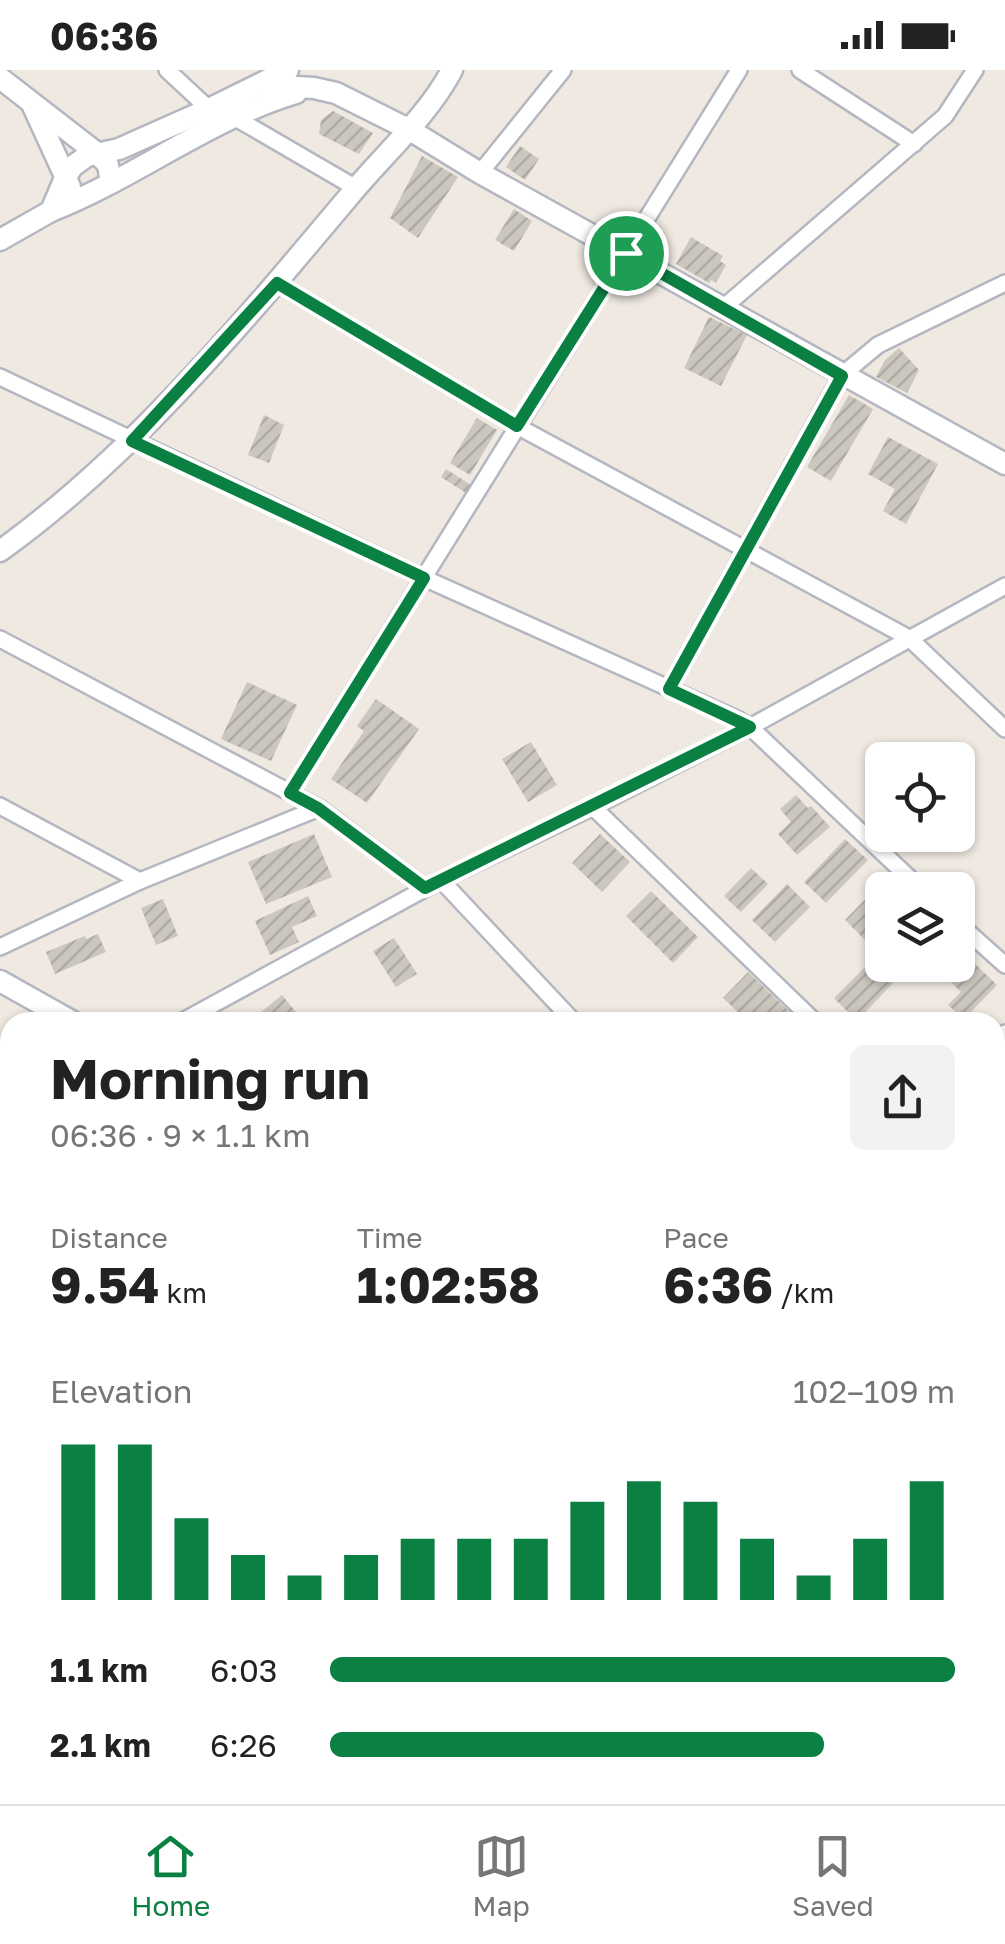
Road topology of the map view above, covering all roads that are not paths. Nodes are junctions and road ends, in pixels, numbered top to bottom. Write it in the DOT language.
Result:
graph roads {
  1 [pos="167,70"];
  2 [pos="288,70"];
  3 [pos="452,70"];
  4 [pos="563,70"];
  5 [pos="739,70"];
  6 [pos="800,70"];
  7 [pos="974,70"];
  8 [pos="0,78"];
  9 [pos="261,84"];
  10 [pos="314,88"];
  11 [pos="31,102"];
  12 [pos="209,109"];
  13 [pos="234,118"];
  14 [pos="410,130"];
  15 [pos="914,144"];
  16 [pos="98,154"];
  17 [pos="480,173"];
  18 [pos="64,178"];
  19 [pos="111,183"];
  20 [pos="356,188"];
  21 [pos="81,199"];
  22 [pos="50,211"];
  23 [pos="0,240"];
  24 [pos="626,253"];
  25 [pos="277,283"];
  26 [pos="1005,283"];
  27 [pos="723,308"];
  28 [pos="0,376"];
  29 [pos="842,376"];
  30 [pos="517,426"];
  31 [pos="132,441"];
  32 [pos="1005,464"];
  33 [pos="746,549"];
  34 [pos="0,551"];
  35 [pos="424,578"];
  36 [pos="1005,586"];
  37 [pos="909,638"];
  38 [pos="0,639"];
  39 [pos="669,689"];
  40 [pos="750,727"];
  41 [pos="1005,729"];
  42 [pos="290,793"];
  43 [pos="0,806"];
  44 [pos="593,807"];
  45 [pos="318,808"];
  46 [pos="903,872"];
  47 [pos="441,880"];
  48 [pos="140,881"];
  49 [pos="425,888"];
  50 [pos="975,938"];
  51 [pos="0,947"];
  52 [pos="1005,965"];
  53 [pos="0,982"];
  54 [pos="55,1012"];
  55 [pos="199,1012"];
  56 [pos="565,1012"];
  57 [pos="805,1012"];
  1 -- 12 [label="street"];
  2 -- 9 [label="street"];
  3 -- 14 [label="street"];
  4 -- 17 [label="street"];
  5 -- 24 [label="street"];
  6 -- 15 [label="street"];
  7 -- 15 [label="street"];
  8 -- 11 [label="street"];
  9 -- 10 [label="street"];
  9 -- 12 [label="street"];
  10 -- 13 [label="street"];
  10 -- 14 [label="street"];
  11 -- 16 [label="street"];
  11 -- 18 [label="street"];
  12 -- 16 [label="street"];
  13 -- 19 [label="street"];
  13 -- 20 [label="street"];
  14 -- 17 [label="street"];
  14 -- 20 [label="street"];
  15 -- 27 [label="street"];
  16 -- 18 [label="street"];
  16 -- 19 [label="street"];
  17 -- 24 [label="street"];
  18 -- 21 [label="street"];
  18 -- 22 [label="street"];
  19 -- 21 [label="street"];
  20 -- 25 [label="street"];
  21 -- 22 [label="street"];
  22 -- 23 [label="street"];
  24 -- 27 [label="street"];
  24 -- 30 [label="street"];
  25 -- 30 [label="street"];
  25 -- 31 [label="street"];
  26 -- 29 [label="street"];
  27 -- 29 [label="street"];
  28 -- 31 [label="street"];
  29 -- 32 [label="street"];
  29 -- 33 [label="street"];
  30 -- 33 [label="street"];
  30 -- 35 [label="street"];
  31 -- 34 [label="street"];
  31 -- 35 [label="street"];
  33 -- 37 [label="street"];
  33 -- 39 [label="street"];
  35 -- 39 [label="street"];
  35 -- 42 [label="street"];
  36 -- 37 [label="street"];
  37 -- 40 [label="street"];
  37 -- 41 [label="street"];
  38 -- 42 [label="street"];
  39 -- 40 [label="street"];
  40 -- 44 [label="street"];
  40 -- 46 [label="street"];
  42 -- 45 [label="street"];
  43 -- 48 [label="street"];
  44 -- 47 [label="street"];
  44 -- 57 [label="street"];
  45 -- 48 [label="street"];
  45 -- 49 [label="street"];
  47 -- 49 [label="street"];
  47 -- 56 [label="street"];
  48 -- 51 [label="street"];
  49 -- 55 [label="street"];
  50 -- 52 [label="street"];
  53 -- 54 [label="street"];
}
